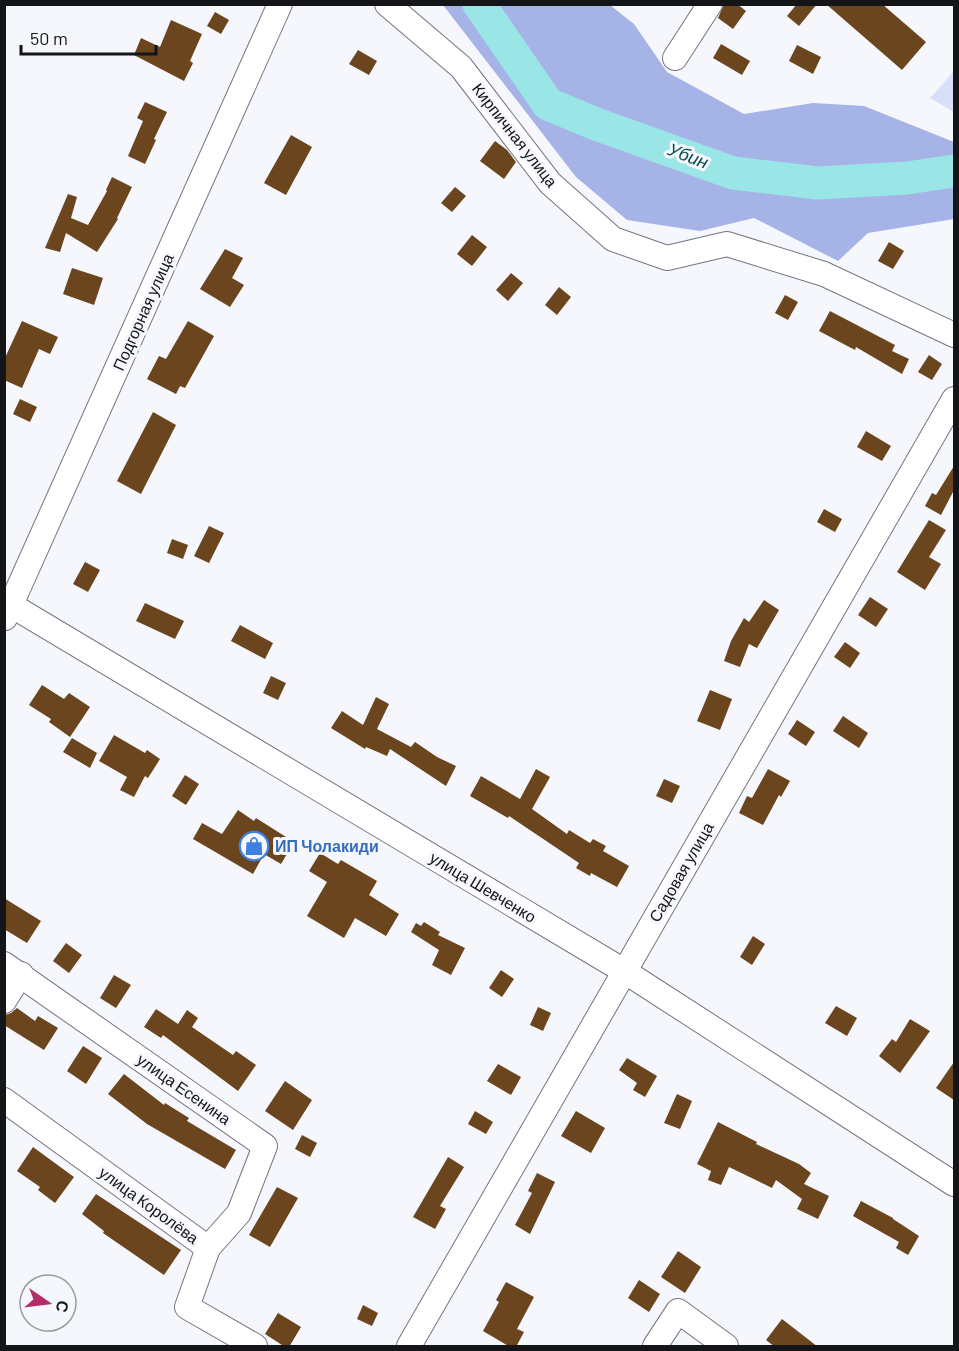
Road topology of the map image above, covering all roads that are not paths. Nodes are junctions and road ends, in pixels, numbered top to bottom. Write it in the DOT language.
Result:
graph roads {
  1 [pos="280,4"];
  2 [pos="387,4"];
  3 [pos="710,4"];
  4 [pos="675,58"];
  5 [pos="954,335"];
  6 [pos="954,399"];
  7 [pos="7,608"];
  8 [pos="13,969"];
  9 [pos="624,971"];
  10 [pos="4,1001"];
  11 [pos="4,1100"];
  12 [pos="954,1184"];
  13 [pos="208,1248"];
  14 [pos="255,1347"];
  15 [pos="409,1347"];
  16 [pos="655,1347"];
  17 [pos="726,1347"];
  1 -- 7 [label="street, Подгорная улица"];
  2 -- 5 [label="street, Кирпичная улица"];
  3 -- 4 [label="street"];
  6 -- 9 [label="street, Садовая улица"];
  7 -- 9 [label="street, улица Шевченко"];
  8 -- 10 [label="street"];
  8 -- 13 [label="street, улица Есенина"];
  9 -- 12 [label="street, улица Шевченко"];
  9 -- 15 [label="street, Садовая улица"];
  11 -- 13 [label="street, улица Королёва"];
  13 -- 14 [label="street, улица Королёва"];
  16 -- 17 [label="street"];
}
